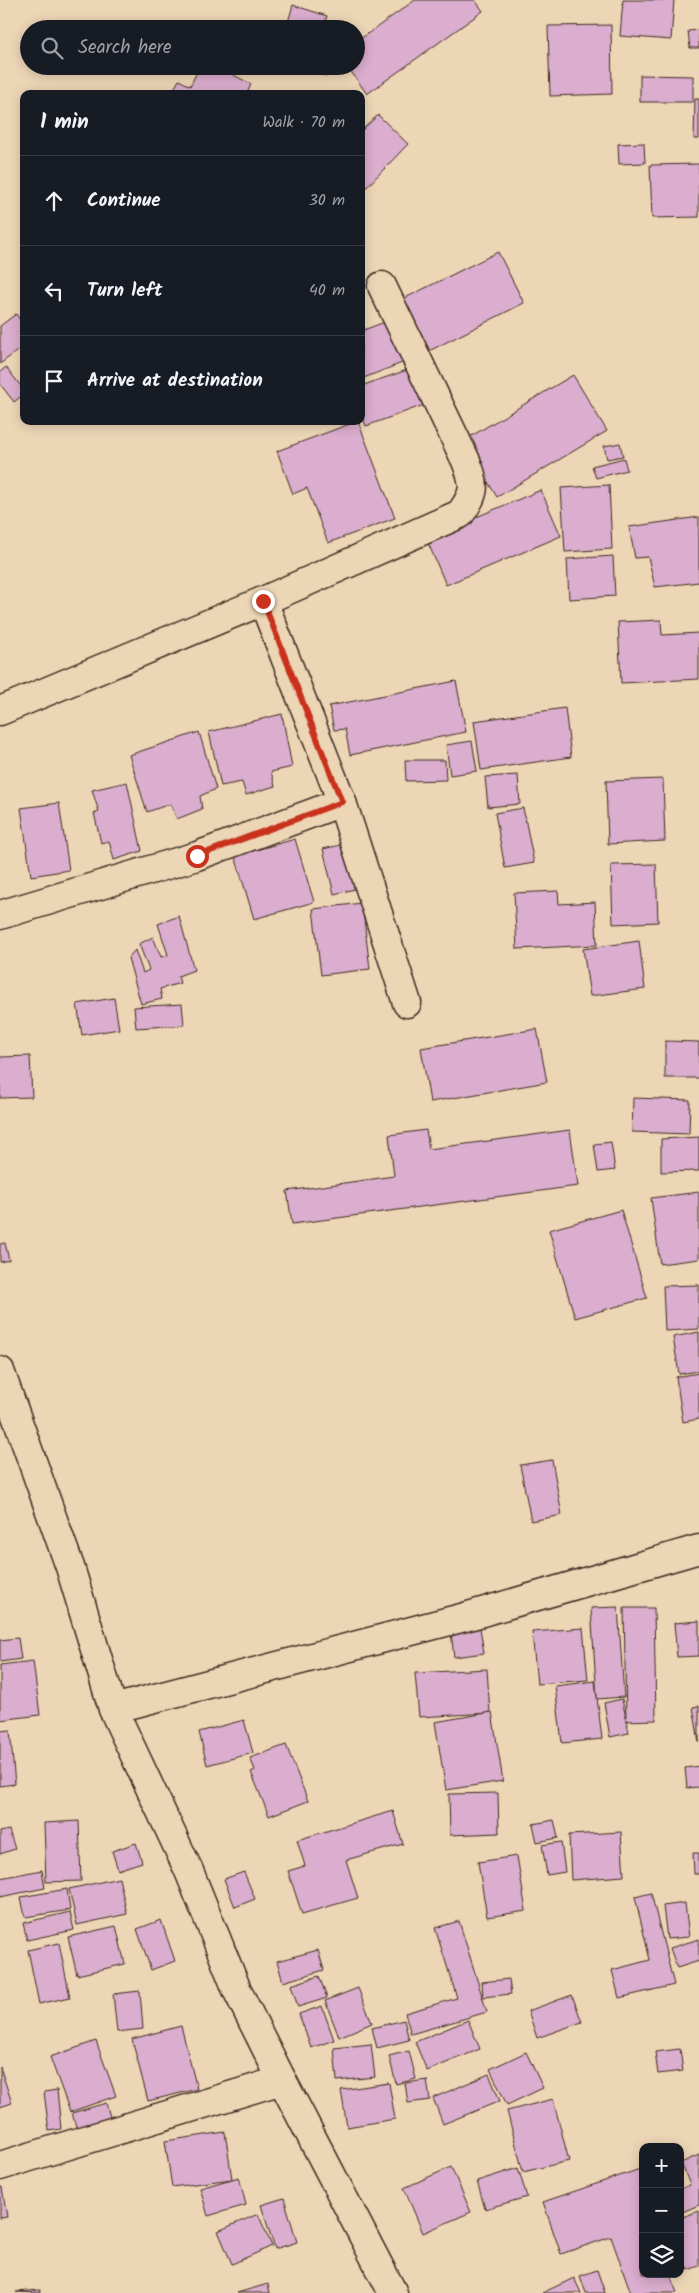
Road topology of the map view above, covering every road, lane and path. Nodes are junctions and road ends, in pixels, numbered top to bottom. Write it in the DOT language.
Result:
graph roads {
  1 [pos="382,286"];
  2 [pos="263,601"];
  3 [pos="0,711"];
  4 [pos="342,802"];
  5 [pos="0,915"];
  6 [pos="408,1003"];
  7 [pos="0,1371"];
  8 [pos="699,1549"];
  9 [pos="113,1708"];
  10 [pos="282,2080"];
  11 [pos="0,2166"];
  12 [pos="393,2293"];
  1 -- 2 [label="street"];
  2 -- 3 [label="street"];
  2 -- 4 [label="street"];
  4 -- 5 [label="street"];
  4 -- 6 [label="street"];
  7 -- 9 [label="street"];
  8 -- 9 [label="street"];
  9 -- 10 [label="street"];
  10 -- 11 [label="street"];
  10 -- 12 [label="street"];
}
